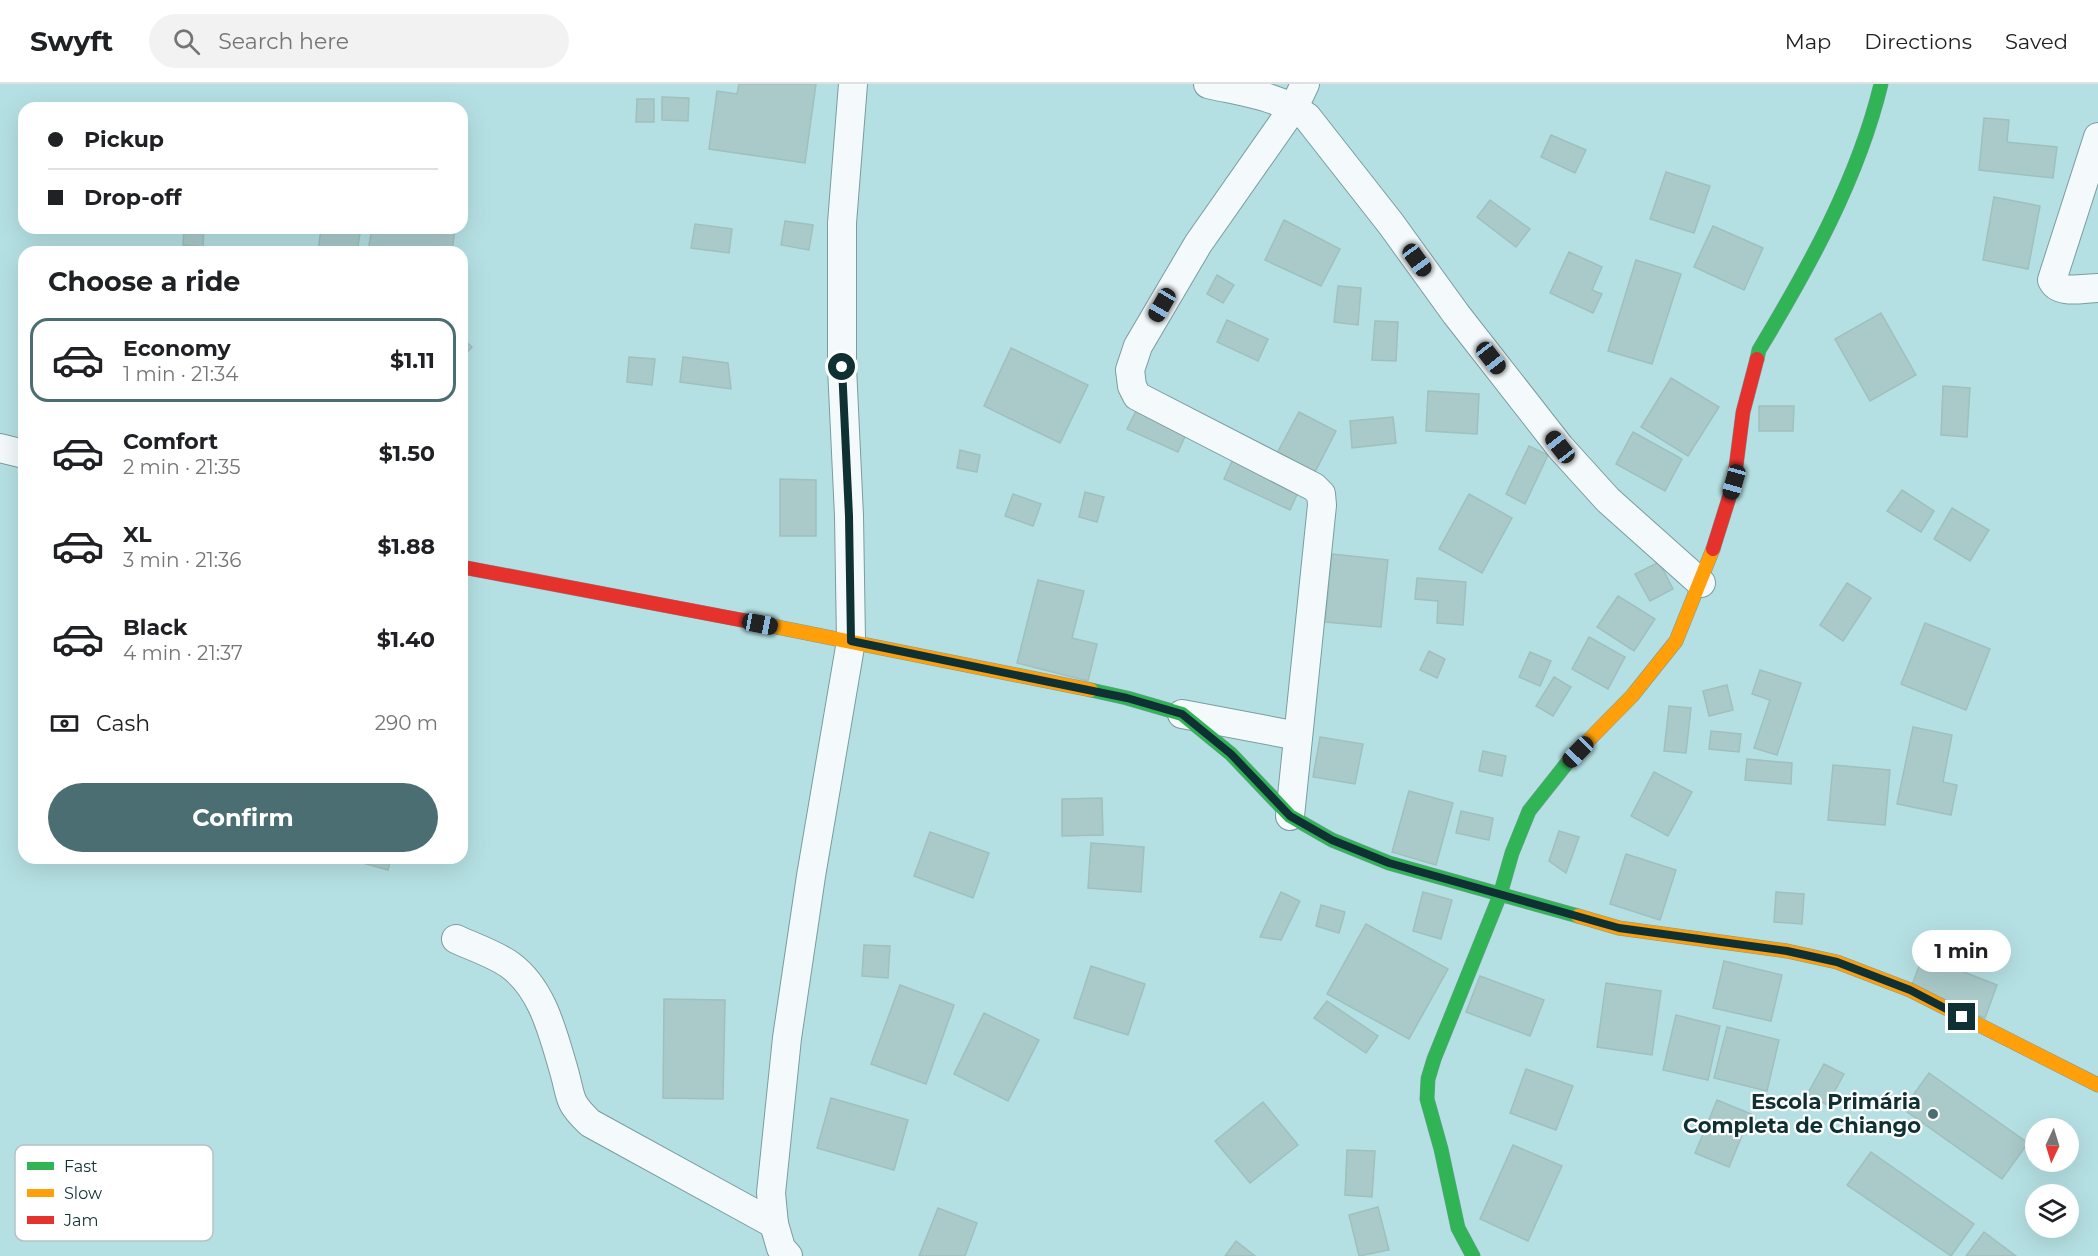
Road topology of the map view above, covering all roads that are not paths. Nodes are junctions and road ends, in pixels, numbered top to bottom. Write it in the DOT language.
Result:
graph roads {
  1 [pos="853,84"];
  2 [pos="1208,84"];
  3 [pos="1881,84"];
  4 [pos="1300,96"];
  5 [pos="2098,137"];
  6 [pos="2098,288"];
  7 [pos="0,448"];
  8 [pos="18,452"];
  9 [pos="468,568"];
  10 [pos="1701,583"];
  11 [pos="851,641"];
  12 [pos="1182,714"];
  13 [pos="1298,736"];
  14 [pos="1290,816"];
  15 [pos="1500,895"];
  16 [pos="456,939"];
  17 [pos="2098,1085"];
  18 [pos="774,1224"];
  19 [pos="1469,1255"];
  20 [pos="788,1256"];
  1 -- 11 [label="street"];
  2 -- 4 [label="street"];
  3 -- 10 [label="street"];
  4 -- 10 [label="street"];
  4 -- 13 [label="street"];
  5 -- 6 [label="street"];
  7 -- 8 [label="street"];
  9 -- 11 [label="street"];
  10 -- 15 [label="street"];
  11 -- 12 [label="street"];
  11 -- 18 [label="street"];
  12 -- 13 [label="street"];
  12 -- 14 [label="street"];
  13 -- 14 [label="street"];
  14 -- 15 [label="street"];
  15 -- 17 [label="street"];
  15 -- 19 [label="street"];
  16 -- 18 [label="street"];
  18 -- 20 [label="street"];
}
